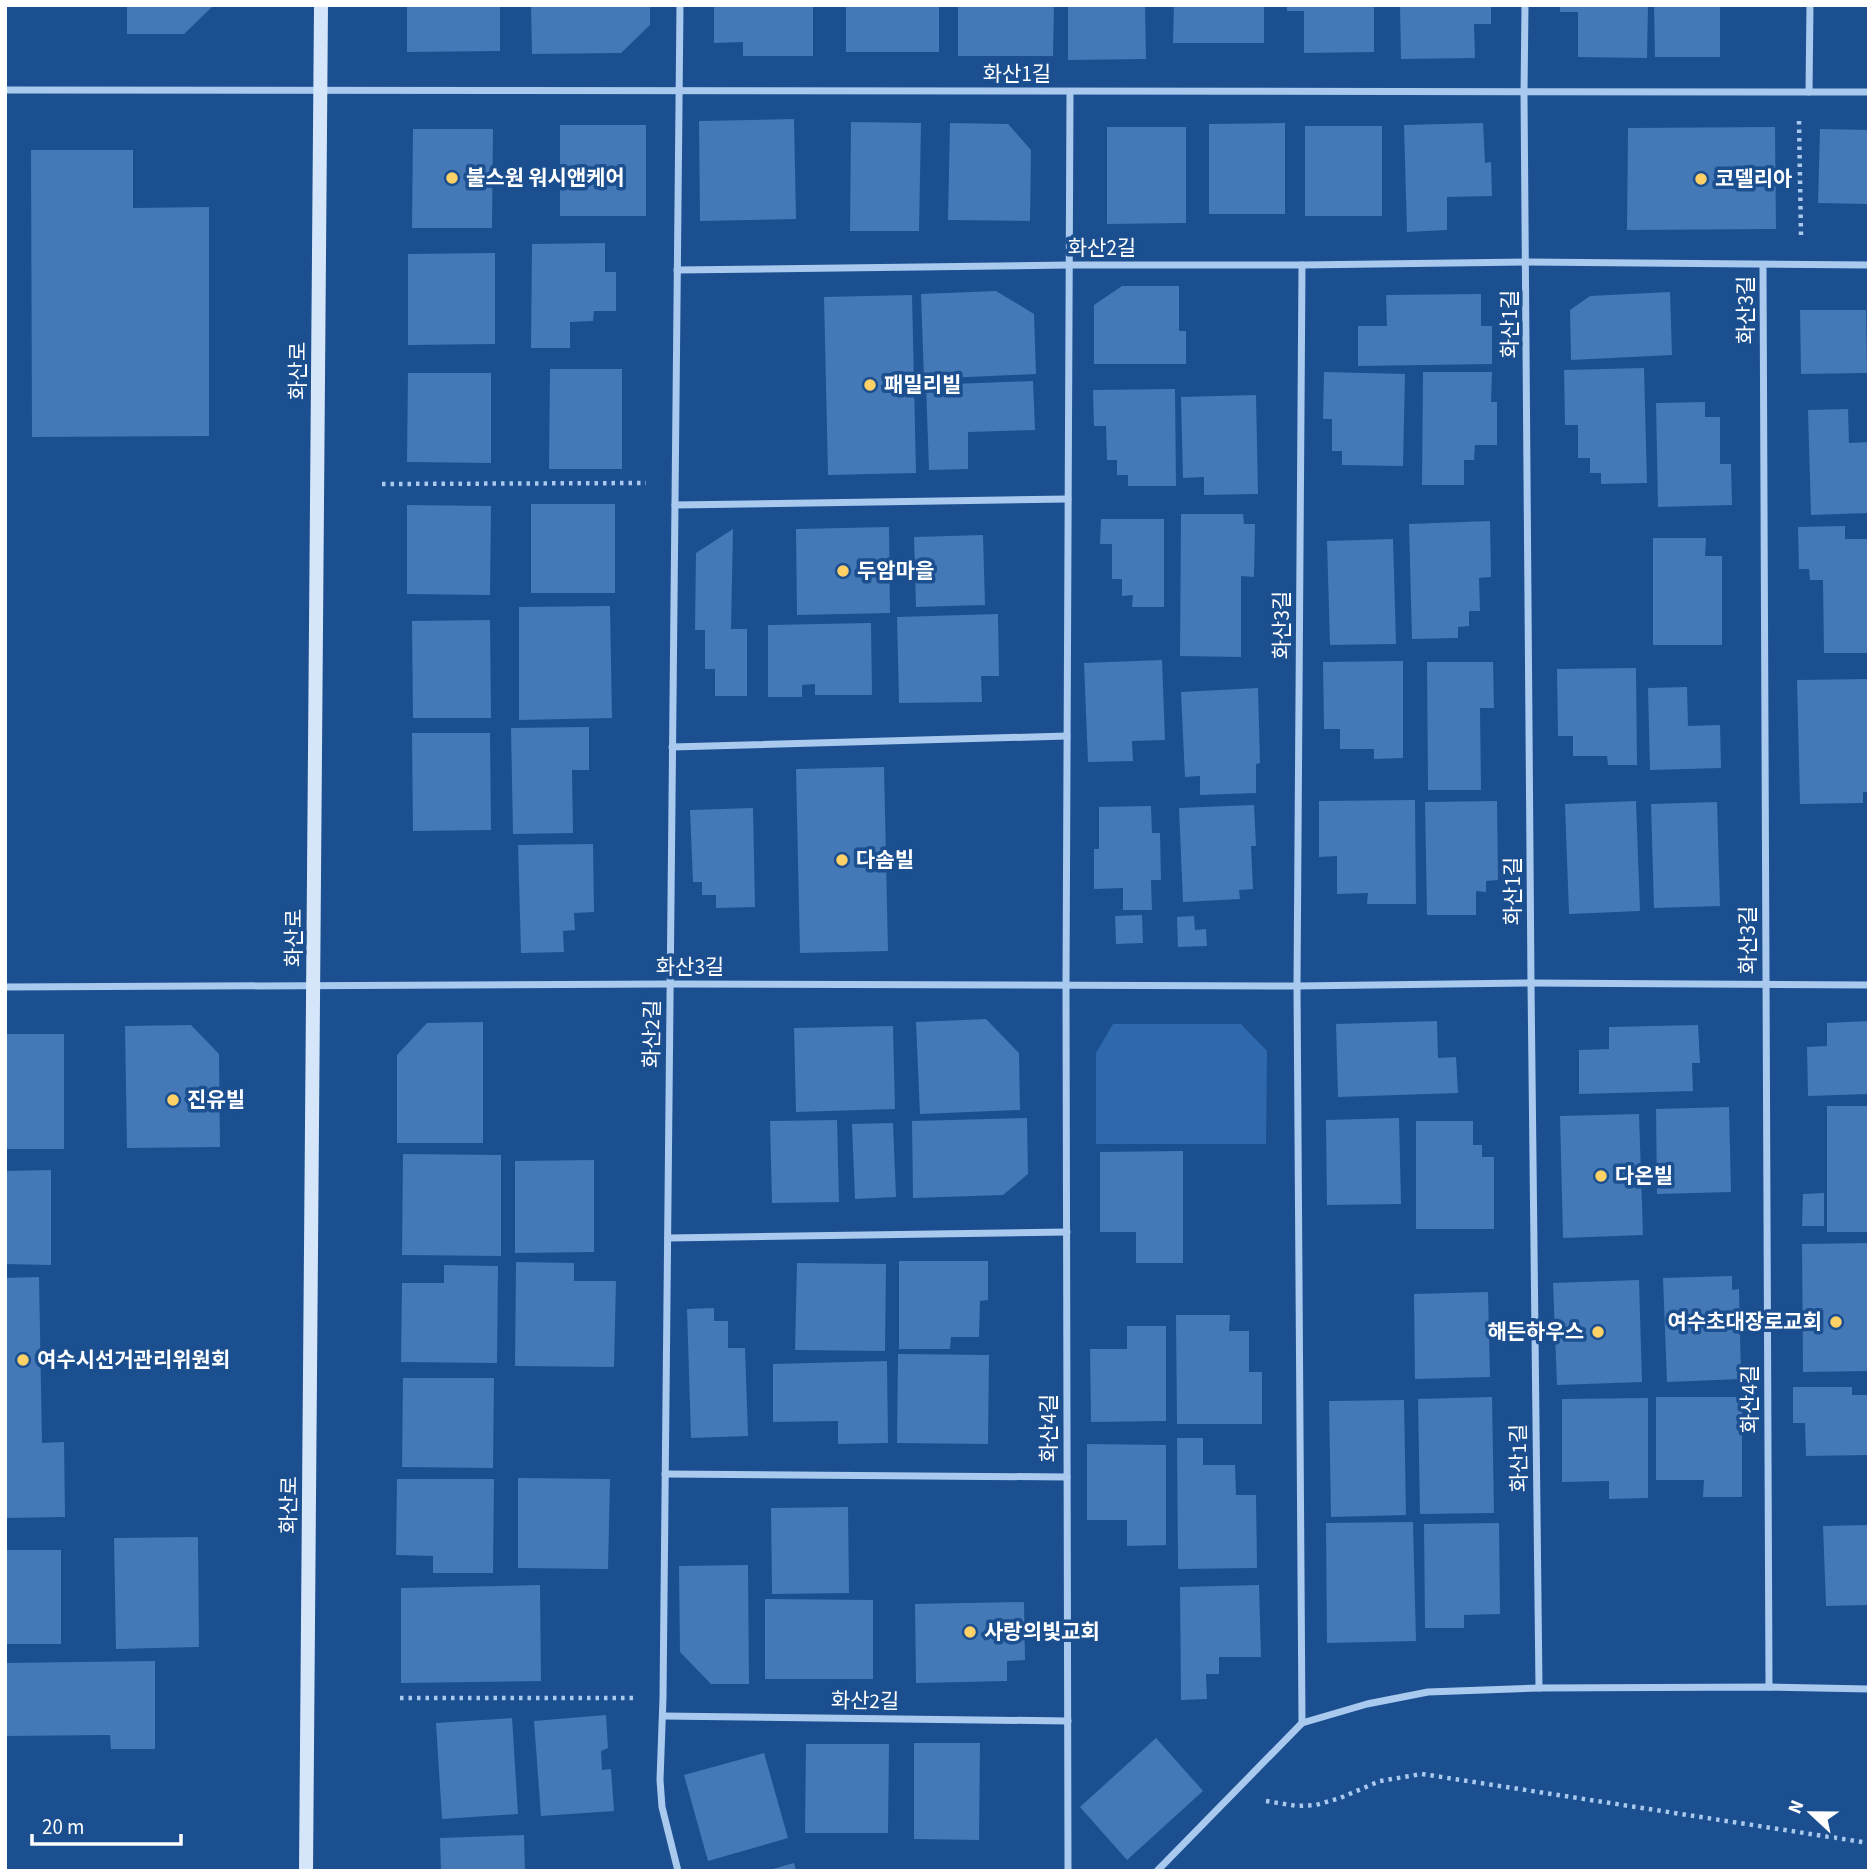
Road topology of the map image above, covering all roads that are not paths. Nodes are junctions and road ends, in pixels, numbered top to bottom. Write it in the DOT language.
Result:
graph roads {
  1 [pos="321,5"];
  2 [pos="680,5"];
  3 [pos="1525,5"];
  4 [pos="1810,5"];
  5 [pos="5,90"];
  6 [pos="678,90"];
  7 [pos="321,92"];
  8 [pos="1070,92"];
  9 [pos="1809,92"];
  10 [pos="1869,92"];
  11 [pos="1524,93"];
  12 [pos="1527,262"];
  13 [pos="1069,265"];
  14 [pos="1302,265"];
  15 [pos="1763,265"];
  16 [pos="1869,265"];
  17 [pos="677,270"];
  18 [pos="1068,499"];
  19 [pos="675,506"];
  20 [pos="1067,736"];
  21 [pos="672,747"];
  22 [pos="1531,983"];
  23 [pos="670,984"];
  24 [pos="1066,985"];
  25 [pos="1766,985"];
  26 [pos="1869,985"];
  27 [pos="314,986"];
  28 [pos="1297,986"];
  29 [pos="5,987"];
  30 [pos="1067,1232"];
  31 [pos="667,1238"];
  32 [pos="665,1474"];
  33 [pos="1067,1477"];
  34 [pos="1769,1687"];
  35 [pos="1539,1688"];
  36 [pos="1869,1689"];
  37 [pos="663,1716"];
  38 [pos="1068,1721"];
  39 [pos="1302,1723"];
  40 [pos="306,1871"];
  41 [pos="678,1871"];
  42 [pos="1068,1871"];
  43 [pos="1157,1871"];
  1 -- 7 [label="street, 화산로"];
  2 -- 6 [label="street, 화산2길"];
  3 -- 11 [label="street, 화산1길"];
  4 -- 9 [label="street"];
  5 -- 7 [label="street, 화산1길"];
  6 -- 7 [label="street, 화산1길"];
  6 -- 8 [label="street, 화산1길"];
  6 -- 17 [label="street, 화산2길"];
  7 -- 27 [label="street, 화산로"];
  8 -- 11 [label="street, 화산1길"];
  8 -- 13 [label="street"];
  9 -- 10 [label="street"];
  9 -- 11 [label="street"];
  11 -- 12 [label="street, 화산1길"];
  12 -- 14 [label="street, 화산2길"];
  12 -- 15 [label="street, 화산3길"];
  12 -- 22 [label="street, 화산1길"];
  13 -- 14 [label="street, 화산2길"];
  13 -- 17 [label="street, 화산2길"];
  13 -- 18 [label="street"];
  14 -- 28 [label="street, 화산3길"];
  15 -- 16 [label="street, 화산3길"];
  15 -- 25 [label="street, 화산3길"];
  17 -- 19 [label="street, 화산2길"];
  18 -- 19 [label="street"];
  18 -- 20 [label="street"];
  19 -- 21 [label="street, 화산2길"];
  20 -- 21 [label="street"];
  20 -- 24 [label="street"];
  21 -- 23 [label="street, 화산2길"];
  22 -- 25 [label="street, 화산3길"];
  22 -- 28 [label="street, 화산3길"];
  22 -- 35 [label="street, 화산1길"];
  23 -- 24 [label="street, 화산3길"];
  23 -- 27 [label="street, 화산3길"];
  23 -- 31 [label="street, 화산2길"];
  24 -- 28 [label="street, 화산3길"];
  24 -- 30 [label="street, 화산4길"];
  25 -- 26 [label="street, 화산3길"];
  25 -- 34 [label="street, 화산4길"];
  27 -- 29 [label="street, 화산3길"];
  27 -- 40 [label="street, 화산로"];
  28 -- 39 [label="street"];
  30 -- 31 [label="street"];
  30 -- 33 [label="street, 화산4길"];
  31 -- 32 [label="street, 화산2길"];
  32 -- 33 [label="street"];
  32 -- 37 [label="street, 화산2길"];
  33 -- 38 [label="street, 화산4길"];
  34 -- 35 [label="street"];
  34 -- 36 [label="street"];
  35 -- 39 [label="street"];
  37 -- 38 [label="street, 화산2길"];
  37 -- 41 [label="street, 화산2길"];
  38 -- 42 [label="street, 화산4길"];
  39 -- 43 [label="street"];
}
